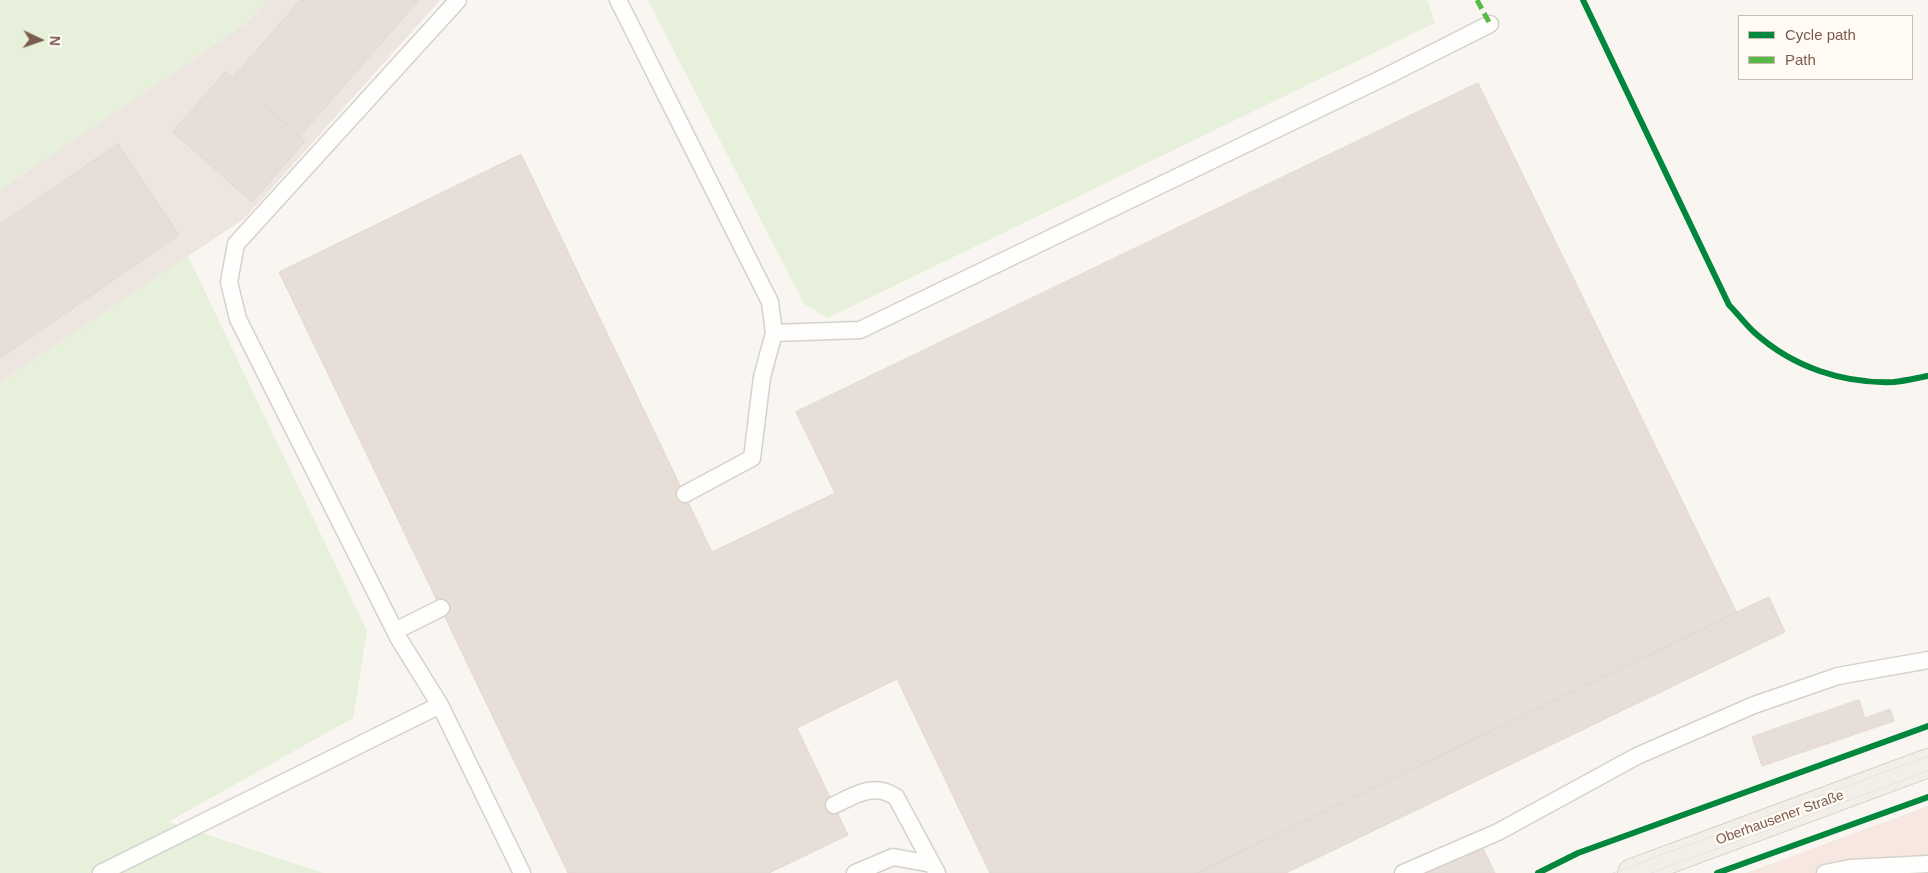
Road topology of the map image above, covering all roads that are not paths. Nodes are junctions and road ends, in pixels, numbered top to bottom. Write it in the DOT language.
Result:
graph roads {
  1 [pos="458,0"];
  2 [pos="618,0"];
  3 [pos="1490,24"];
  4 [pos="774,333"];
  5 [pos="685,494"];
  6 [pos="441,608"];
  7 [pos="395,631"];
  8 [pos="1928,660"];
  9 [pos="440,705"];
  10 [pos="1928,763"];
  11 [pos="834,804"];
  12 [pos="1928,864"];
  13 [pos="934,868"];
  14 [pos="101,873"];
  15 [pos="522,873"];
  16 [pos="854,873"];
  17 [pos="1403,873"];
  18 [pos="1632,873"];
  19 [pos="1826,873"];
  1 -- 7 [label="lane"];
  2 -- 4 [label="lane"];
  3 -- 4 [label="lane"];
  4 -- 5 [label="lane"];
  6 -- 7 [label="lane"];
  7 -- 9 [label="lane"];
  8 -- 17 [label="lane"];
  9 -- 14 [label="lane"];
  9 -- 15 [label="lane"];
  10 -- 18 [label="main road, Oberhausener Straße"];
  11 -- 13 [label="lane"];
  12 -- 19 [label="lane"];
  13 -- 16 [label="lane"];
}
